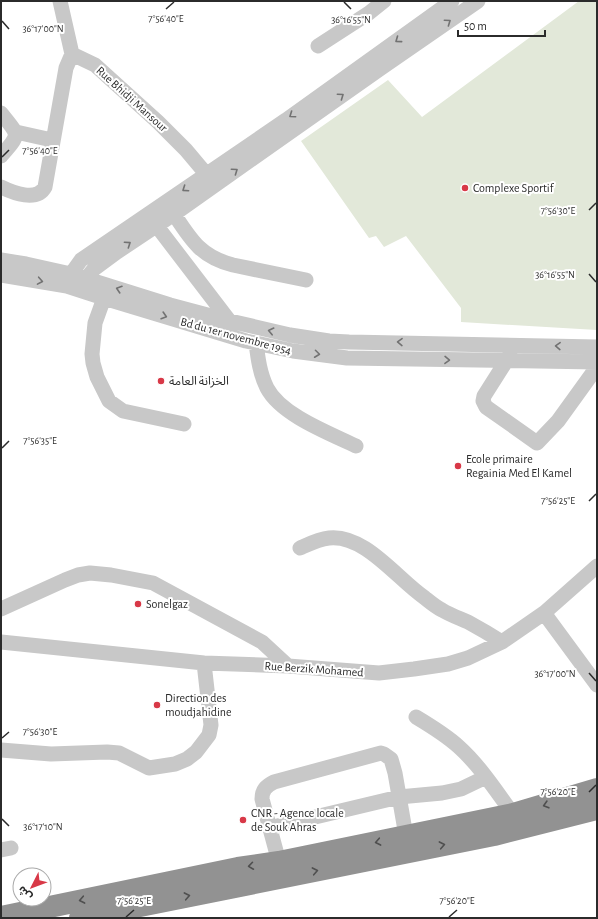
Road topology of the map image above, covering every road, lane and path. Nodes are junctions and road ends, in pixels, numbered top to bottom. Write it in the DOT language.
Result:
graph roads {
  1 [pos="60,1"];
  2 [pos="384,1"];
  3 [pos="452,1"];
  4 [pos="478,1"];
  5 [pos="318,46"];
  6 [pos="72,54"];
  7 [pos="1,113"];
  8 [pos="16,132"];
  9 [pos="52,140"];
  10 [pos="1,156"];
  11 [pos="207,175"];
  12 [pos="1,187"];
  13 [pos="174,214"];
  14 [pos="156,225"];
  15 [pos="1,260"];
  16 [pos="1,275"];
  17 [pos="69,280"];
  18 [pos="306,280"];
  19 [pos="84,285"];
  20 [pos="104,298"];
  21 [pos="230,321"];
  22 [pos="251,342"];
  23 [pos="516,345"];
  24 [pos="597,348"];
  25 [pos="507,360"];
  26 [pos="597,362"];
  27 [pos="597,367"];
  28 [pos="184,424"];
  29 [pos="356,446"];
  30 [pos="300,548"];
  31 [pos="597,566"];
  32 [pos="1,609"];
  33 [pos="544,614"];
  34 [pos="1,642"];
  35 [pos="502,642"];
  36 [pos="204,663"];
  37 [pos="288,666"];
  38 [pos="597,685"];
  39 [pos="416,716"];
  40 [pos="1,750"];
  41 [pos="486,777"];
  42 [pos="597,789"];
  43 [pos="399,797"];
  44 [pos="597,809"];
  45 [pos="513,814"];
  46 [pos="269,828"];
  47 [pos="406,836"];
  48 [pos="279,862"];
  49 [pos="1,917"];
  50 [pos="80,918"];
  1 -- 6 [label="street"];
  2 -- 5 [label="street"];
  3 -- 11 [label="street, one-way"];
  13 -- 4 [label="street, one-way"];
  6 -- 9 [label="street"];
  6 -- 11 [label="street, Rue Bhidji Mansour"];
  7 -- 8 [label="street"];
  8 -- 9 [label="street"];
  8 -- 10 [label="street"];
  9 -- 12 [label="street"];
  11 -- 17 [label="street, one-way"];
  13 -- 14 [label="street"];
  13 -- 18 [label="street"];
  19 -- 14 [label="street, one-way"];
  14 -- 21 [label="street"];
  15 -- 17 [label="street"];
  16 -- 17 [label="street, Bd du 1er novembre 1954, one-way"];
  17 -- 19 [label="street, Bd du 1er novembre 1954"];
  19 -- 20 [label="street, Bd du 1er novembre 1954"];
  21 -- 19 [label="street, one-way"];
  20 -- 22 [label="street, Bd du 1er novembre 1954, one-way"];
  20 -- 28 [label="street"];
  21 -- 22 [label="street"];
  23 -- 21 [label="street, one-way"];
  22 -- 25 [label="street, Bd du 1er novembre 1954, one-way"];
  22 -- 29 [label="street"];
  24 -- 23 [label="street, one-way"];
  23 -- 25 [label="street"];
  25 -- 26 [label="street, Bd du 1er novembre 1954"];
  25 -- 27 [label="street"];
  30 -- 35 [label="street"];
  31 -- 33 [label="street, Rue Berzik Mohamed"];
  32 -- 37 [label="street"];
  33 -- 35 [label="street, Rue Berzik Mohamed"];
  33 -- 38 [label="street"];
  34 -- 36 [label="street, Rue Berzik Mohamed"];
  35 -- 37 [label="street, Rue Berzik Mohamed"];
  36 -- 37 [label="street, Rue Berzik Mohamed"];
  36 -- 40 [label="street"];
  39 -- 41 [label="street"];
  41 -- 43 [label="street"];
  41 -- 45 [label="street"];
  42 -- 45 [label="highway, one-way"];
  43 -- 46 [label="street"];
  43 -- 46 [label="street"];
  43 -- 47 [label="street"];
  50 -- 44 [label="highway, one-way"];
  45 -- 47 [label="highway"];
  46 -- 48 [label="street"];
  47 -- 48 [label="highway, one-way"];
  48 -- 49 [label="highway, one-way"];
}
